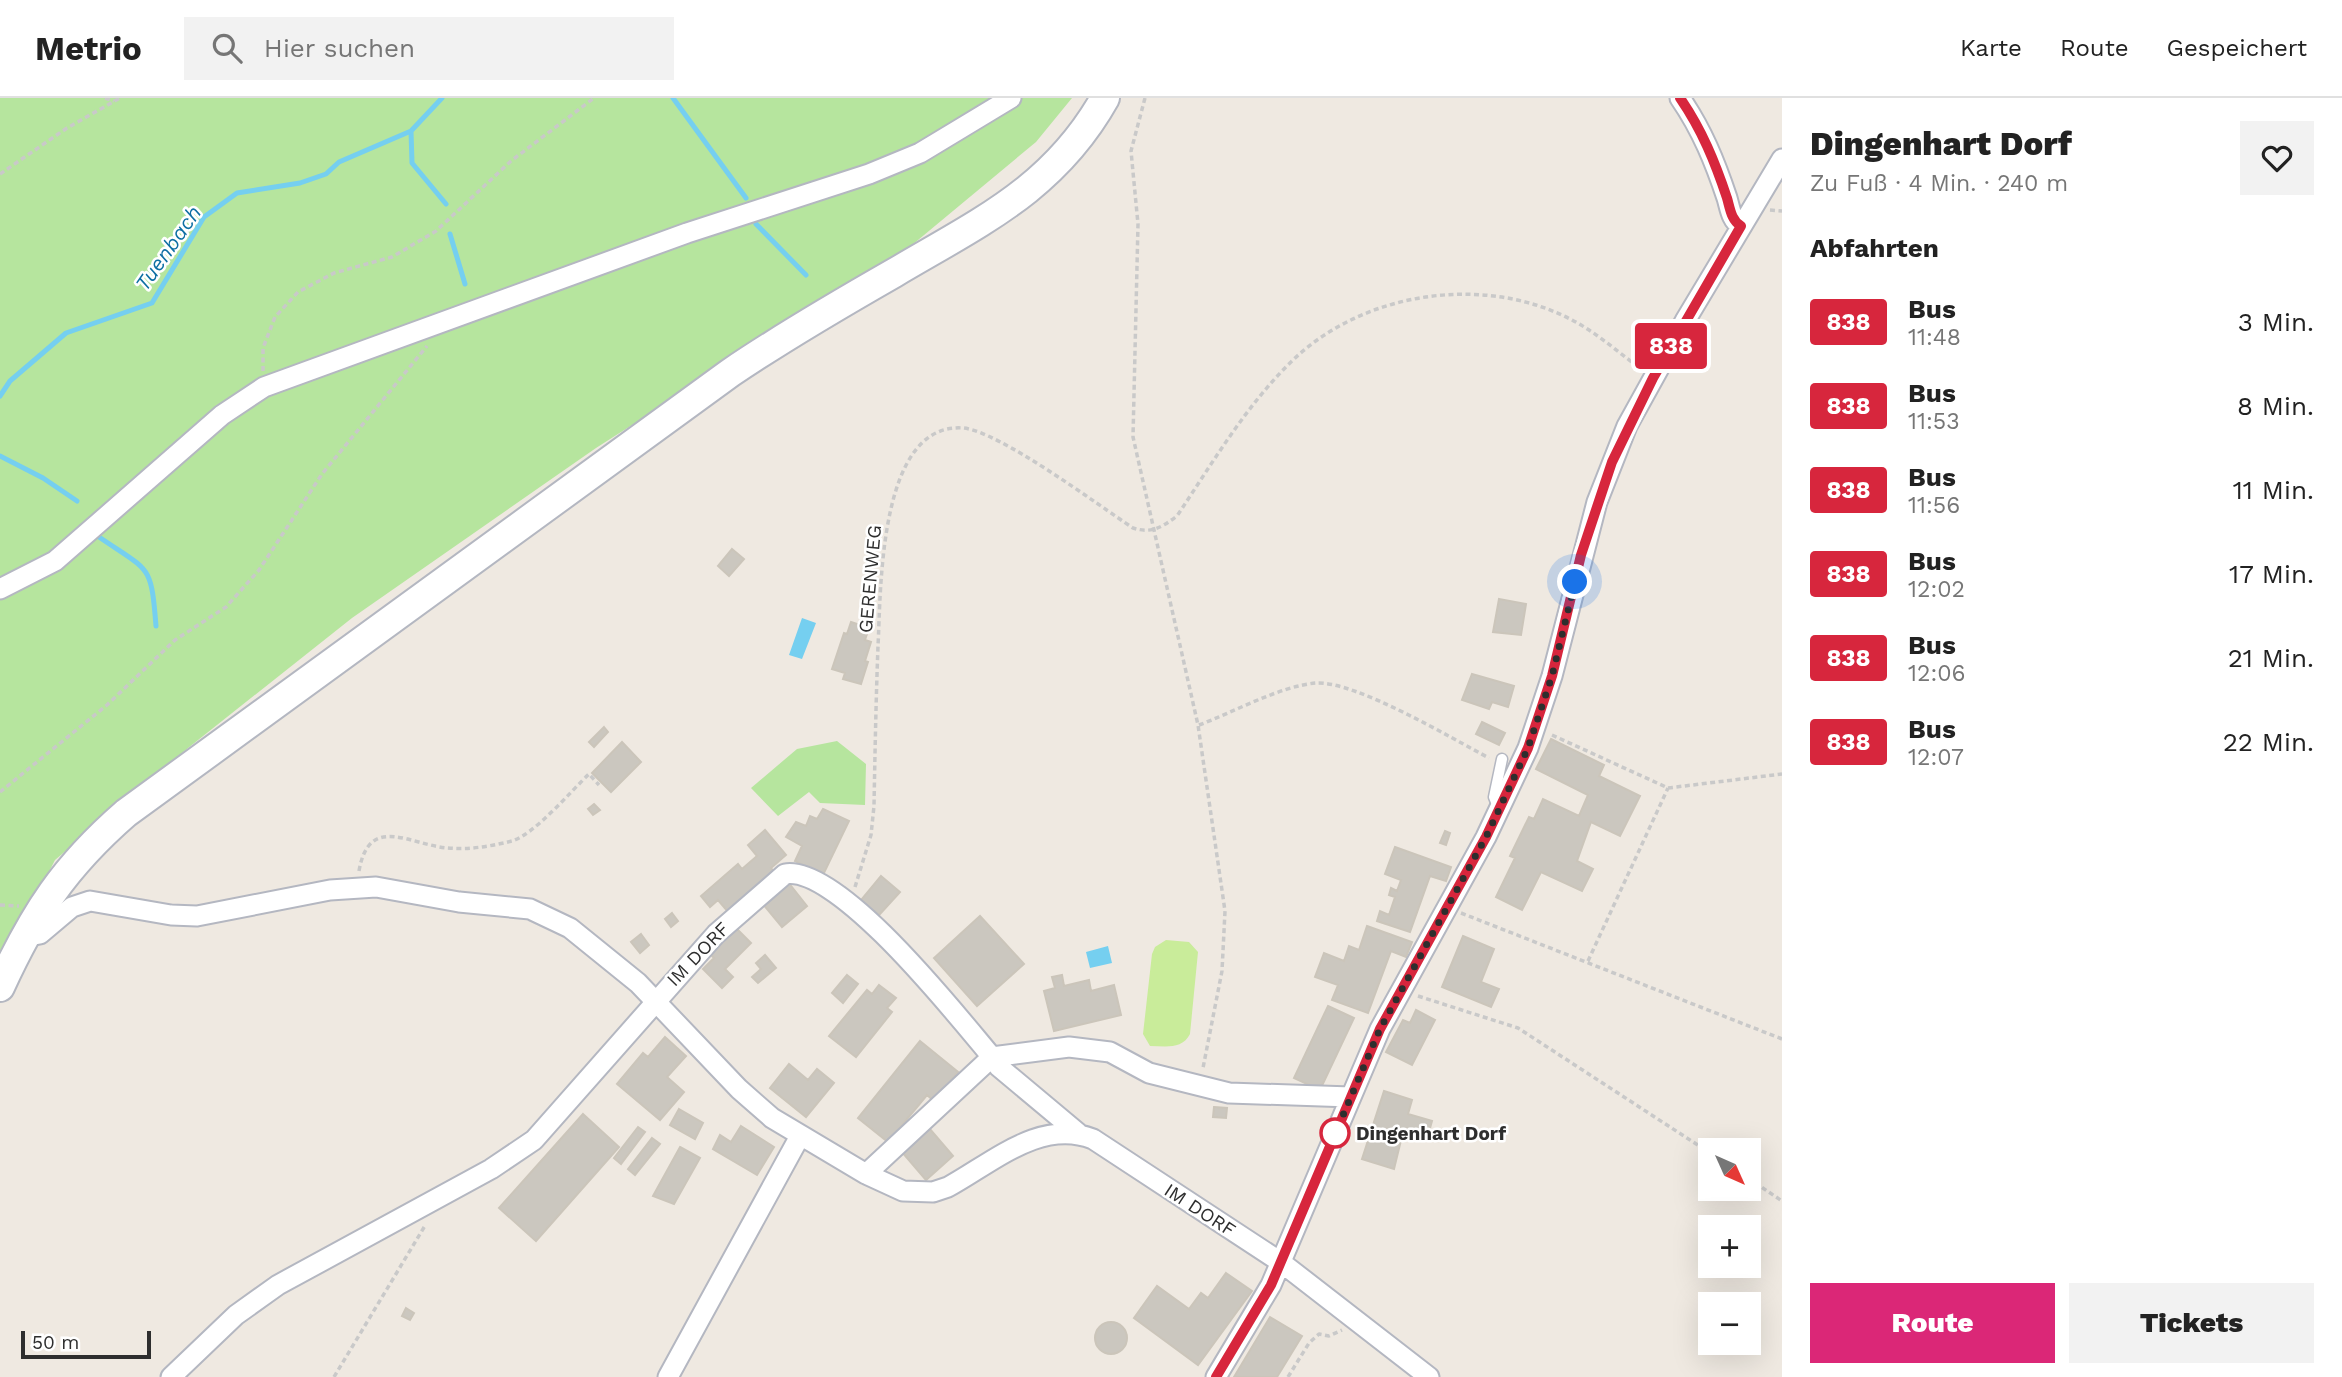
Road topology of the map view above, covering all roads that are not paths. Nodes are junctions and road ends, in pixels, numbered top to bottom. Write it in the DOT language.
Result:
graph roads {
  1 [pos="1011,98"];
  2 [pos="1105,98"];
  3 [pos="1680,98"];
  4 [pos="1782,159"];
  5 [pos="1741,226"];
  6 [pos="0,589"];
  7 [pos="1501,761"];
  8 [pos="1499,811"];
  9 [pos="23,937"];
  10 [pos="0,987"];
  11 [pos="656,999"];
  12 [pos="992,1057"];
  13 [pos="1351,1097"];
  14 [pos="1078,1133"];
  15 [pos="800,1136"];
  16 [pos="866,1174"];
  17 [pos="1282,1264"];
  18 [pos="171,1377"];
  19 [pos="668,1377"];
  20 [pos="1216,1377"];
  21 [pos="1429,1377"];
  1 -- 6 [label="street"];
  2 -- 9 [label="street"];
  3 -- 5 [label="street"];
  4 -- 5 [label="street"];
  5 -- 8 [label="street"];
  7 -- 8 [label="lane"];
  8 -- 13 [label="street"];
  9 -- 10 [label="street"];
  9 -- 11 [label="street"];
  11 -- 12 [label="street, IM DORF"];
  11 -- 15 [label="street, IM DORF"];
  11 -- 18 [label="street"];
  12 -- 13 [label="street"];
  12 -- 14 [label="street, IM DORF"];
  12 -- 16 [label="street"];
  13 -- 17 [label="street"];
  14 -- 16 [label="street, IM DORF"];
  14 -- 17 [label="street, IM DORF"];
  15 -- 16 [label="street, IM DORF"];
  15 -- 19 [label="street"];
  17 -- 20 [label="street"];
  17 -- 21 [label="street, IM DORF"];
}
